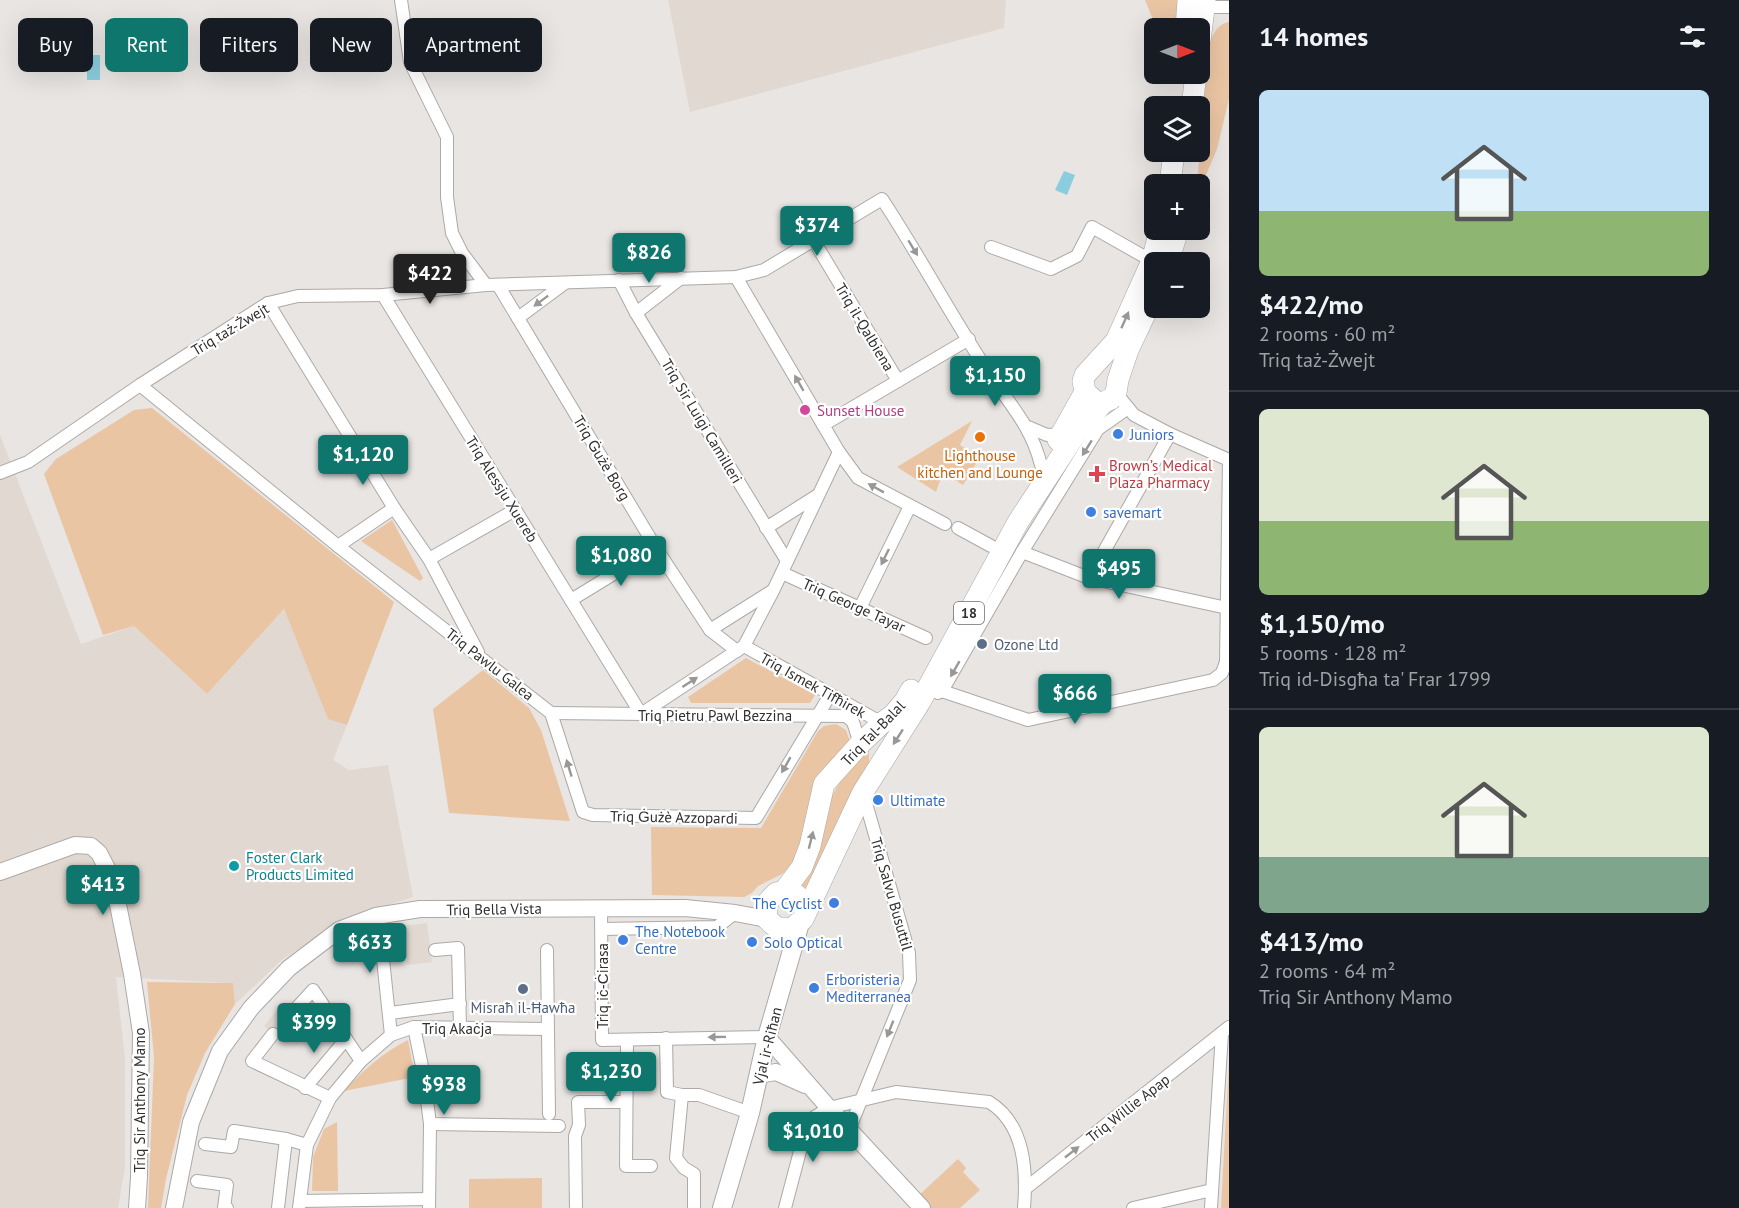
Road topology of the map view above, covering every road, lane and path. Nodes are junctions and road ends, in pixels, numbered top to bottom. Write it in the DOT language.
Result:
graph roads {
  1 [pos="401,0"];
  2 [pos="1199,2"];
  3 [pos="1229,7"];
  4 [pos="1191,18"];
  5 [pos="1199,18"];
  6 [pos="814,241"];
  7 [pos="991,247"];
  8 [pos="1144,254"];
  9 [pos="736,277"];
  10 [pos="681,278"];
  11 [pos="620,280"];
  12 [pos="565,283"];
  13 [pos="492,285"];
  14 [pos="1144,291"];
  15 [pos="383,295"];
  16 [pos="268,303"];
  17 [pos="636,314"];
  18 [pos="1144,316"];
  19 [pos="518,318"];
  20 [pos="969,339"];
  21 [pos="1093,368"];
  22 [pos="898,381"];
  23 [pos="140,385"];
  24 [pos="1085,392"];
  25 [pos="1110,404"];
  26 [pos="824,425"];
  27 [pos="1028,427"];
  28 [pos="1062,434"];
  29 [pos="1170,434"];
  30 [pos="839,452"];
  31 [pos="1229,460"];
  32 [pos="1041,465"];
  33 [pos="0,473"];
  34 [pos="819,494"];
  35 [pos="910,506"];
  36 [pos="394,508"];
  37 [pos="515,510"];
  38 [pos="945,524"];
  39 [pos="766,528"];
  40 [pos="958,528"];
  41 [pos="338,546"];
  42 [pos="991,546"];
  43 [pos="656,548"];
  44 [pos="1022,552"];
  45 [pos="429,559"];
  46 [pos="787,561"];
  47 [pos="782,573"];
  48 [pos="1089,578"];
  49 [pos="773,591"];
  50 [pos="571,600"];
  51 [pos="860,608"];
  52 [pos="1227,608"];
  53 [pos="710,630"];
  54 [pos="926,638"];
  55 [pos="740,649"];
  56 [pos="480,656"];
  57 [pos="937,686"];
  58 [pos="830,695"];
  59 [pos="551,713"];
  60 [pos="641,714"];
  61 [pos="816,715"];
  62 [pos="882,723"];
  63 [pos="860,744"];
  64 [pos="863,792"];
  65 [pos="0,872"];
  66 [pos="601,908"];
  67 [pos="773,909"];
  68 [pos="735,912"];
  69 [pos="802,918"];
  70 [pos="602,929"];
  71 [pos="398,948"];
  72 [pos="435,950"];
  73 [pos="547,950"];
  74 [pos="783,987"];
  75 [pos="460,1004"];
  76 [pos="291,1013"];
  77 [pos="390,1013"];
  78 [pos="414,1027"];
  79 [pos="460,1028"];
  80 [pos="547,1029"];
  81 [pos="1225,1030"];
  82 [pos="273,1034"];
  83 [pos="391,1035"];
  84 [pos="767,1037"];
  85 [pos="666,1038"];
  86 [pos="346,1039"];
  87 [pos="627,1040"];
  88 [pos="360,1061"];
  89 [pos="759,1075"];
  90 [pos="305,1088"];
  91 [pos="814,1090"];
  92 [pos="682,1095"];
  93 [pos="330,1098"];
  94 [pos="861,1101"];
  95 [pos="626,1102"];
  96 [pos="828,1108"];
  97 [pos="750,1113"];
  98 [pos="549,1114"];
  99 [pos="430,1124"];
  100 [pos="559,1125"];
  101 [pos="849,1130"];
  102 [pos="286,1139"];
  103 [pos="205,1143"];
  104 [pos="307,1145"];
  105 [pos="651,1166"];
  106 [pos="197,1181"];
  107 [pos="1026,1188"];
  108 [pos="1212,1190"];
  109 [pos="429,1203"];
  110 [pos="299,1204"];
  111 [pos="137,1208"];
  112 [pos="174,1208"];
  113 [pos="227,1208"];
  114 [pos="278,1208"];
  115 [pos="576,1208"];
  116 [pos="694,1208"];
  117 [pos="722,1208"];
  118 [pos="785,1208"];
  119 [pos="922,1208"];
  120 [pos="1024,1208"];
  121 [pos="1133,1208"];
  122 [pos="1211,1208"];
  1 -- 13 [label="street, Triq Ġużè Borg"];
  2 -- 3 [label="street"];
  2 -- 4 [label="highway"];
  2 -- 5 [label="highway"];
  6 -- 9 [label="street, Triq taż-Żwejt"];
  6 -- 20 [label="street, Triq taż-Żwejt, one-way"];
  6 -- 22 [label="street, Triq il-Qalbiena"];
  7 -- 8 [label="street"];
  9 -- 10 [label="street, Triq taż-Żwejt"];
  26 -- 9 [label="street, one-way"];
  10 -- 11 [label="street, Triq taż-Żwejt"];
  10 -- 17 [label="street"];
  11 -- 12 [label="street, Triq taż-Żwejt"];
  11 -- 17 [label="street, Triq Sir Luigi Camilleri"];
  12 -- 13 [label="street, Triq taż-Żwejt"];
  12 -- 19 [label="street, one-way"];
  13 -- 15 [label="street, Triq taż-Żwejt"];
  13 -- 19 [label="street, Triq Ġużè Borg"];
  21 -- 14 [label="highway, Triq Tal-Balal / 18, one-way"];
  15 -- 16 [label="street, Triq taż-Żwejt"];
  15 -- 37 [label="street, Triq Alessju Xuereb"];
  16 -- 23 [label="street, Triq taż-Żwejt"];
  16 -- 36 [label="street"];
  17 -- 39 [label="street, Triq Sir Luigi Camilleri"];
  18 -- 25 [label="highway, Triq Tal-Balal / 18"];
  19 -- 43 [label="street, Triq Ġużè Borg"];
  20 -- 22 [label="street"];
  20 -- 27 [label="street"];
  21 -- 24 [label="highway, Triq Tal-Balal / 18"];
  21 -- 25 [label="highway"];
  22 -- 26 [label="street"];
  23 -- 33 [label="street, Triq taż-Żwejt"];
  23 -- 41 [label="street, Triq Pawlu Galea"];
  24 -- 25 [label="highway"];
  24 -- 28 [label="highway, Triq Tal-Balal / 18"];
  25 -- 29 [label="street"];
  25 -- 44 [label="street, Triq Tal-Balal, one-way"];
  25 -- 57 [label="highway, Triq Tal-Balal / 18"];
  26 -- 30 [label="street"];
  27 -- 28 [label="street"];
  27 -- 32 [label="street"];
  28 -- 32 [label="highway, Triq Tal-Balal / 18"];
  29 -- 31 [label="street"];
  29 -- 48 [label="street"];
  30 -- 34 [label="street"];
  35 -- 30 [label="street, one-way"];
  31 -- 52 [label="street"];
  32 -- 42 [label="highway, Triq Tal-Balal / 18"];
  34 -- 39 [label="street"];
  34 -- 46 [label="street"];
  35 -- 38 [label="street"];
  35 -- 51 [label="street, one-way"];
  36 -- 41 [label="street"];
  36 -- 45 [label="street"];
  37 -- 45 [label="street"];
  37 -- 50 [label="street, Triq Alessju Xuereb"];
  39 -- 46 [label="street, Triq Sir Luigi Camilleri"];
  40 -- 42 [label="street"];
  41 -- 56 [label="street, Triq Pawlu Galea"];
  42 -- 62 [label="highway, Triq Tal-Balal / 18"];
  43 -- 50 [label="street"];
  43 -- 53 [label="street, Triq Ġużè Borg"];
  44 -- 48 [label="street"];
  44 -- 57 [label="street, Triq Tal-Balal, one-way"];
  45 -- 56 [label="street"];
  46 -- 47 [label="street"];
  47 -- 49 [label="street"];
  47 -- 51 [label="street, Triq George Tayar"];
  48 -- 52 [label="street"];
  49 -- 53 [label="street"];
  49 -- 55 [label="street"];
  50 -- 60 [label="street, Triq Alessju Xuereb"];
  51 -- 54 [label="street, Triq George Tayar"];
  52 -- 57 [label="street"];
  53 -- 55 [label="street, Triq Ġużè Borg"];
  55 -- 58 [label="street, Triq Ismek Tifħirek"];
  60 -- 55 [label="street, one-way"];
  56 -- 59 [label="street, Triq Pawlu Galea"];
  57 -- 64 [label="highway, Triq Tal-Balal / 18, one-way"];
  58 -- 61 [label="street"];
  58 -- 62 [label="street, Triq Ismek Tifħirek"];
  59 -- 60 [label="street, Triq Pietru Pawl Bezzina"];
  61 -- 59 [label="street, Triq Ġużè Azzopardi, one-way"];
  60 -- 61 [label="street, Triq Pietru Pawl Bezzina"];
  61 -- 63 [label="street, Triq Pietru Pawl Bezzina"];
  62 -- 63 [label="highway, Triq Tal-Balal / 18"];
  67 -- 63 [label="highway, Triq Tal-Balal / 18, one-way"];
  64 -- 69 [label="highway, Triq Tal-Balal / 18"];
  64 -- 94 [label="street, Triq Salvu Busuttil, one-way"];
  65 -- 111 [label="main road, Triq Sir Anthony Mamo"];
  66 -- 68 [label="main road, Triq Bella Vista"];
  66 -- 70 [label="street, Triq iċ-Ċirasa"];
  66 -- 112 [label="main road, Triq Bella Vista"];
  67 -- 68 [label="main road, Triq Bella Vista"];
  67 -- 69 [label="highway"];
  67 -- 69 [label="highway"];
  67 -- 74 [label="main road, Vjal ir-Riħan / 18"];
  68 -- 70 [label="street"];
  69 -- 74 [label="main road, Vjal ir-Riħan / 18"];
  70 -- 87 [label="street, Triq iċ-Ċirasa"];
  71 -- 77 [label="street"];
  72 -- 75 [label="street"];
  73 -- 80 [label="street"];
  74 -- 84 [label="main road, Vjal ir-Riħan / 18"];
  75 -- 77 [label="street, Triq Akaċja"];
  75 -- 79 [label="street"];
  76 -- 86 [label="street"];
  77 -- 83 [label="street"];
  78 -- 79 [label="street, Triq Akaċja"];
  78 -- 83 [label="street, Triq Akaċja"];
  78 -- 99 [label="street"];
  79 -- 80 [label="street, Triq Akaċja"];
  80 -- 98 [label="street"];
  107 -- 81 [label="street, Triq Willie Apap, one-way"];
  81 -- 108 [label="street"];
  82 -- 90 [label="street"];
  83 -- 88 [label="street, Triq Akaċja"];
  84 -- 85 [label="street, one-way"];
  84 -- 89 [label="main road, Vjal ir-Riħan / 18"];
  84 -- 91 [label="main road"];
  85 -- 87 [label="street"];
  85 -- 92 [label="street"];
  86 -- 88 [label="street"];
  86 -- 90 [label="street"];
  87 -- 95 [label="street"];
  88 -- 93 [label="street, Triq Akaċja"];
  89 -- 91 [label="main road"];
  89 -- 97 [label="main road, Vjal ir-Riħan / 18"];
  90 -- 93 [label="street"];
  91 -- 96 [label="main road"];
  92 -- 97 [label="street"];
  92 -- 116 [label="street"];
  93 -- 104 [label="street, Triq Akaċja"];
  94 -- 96 [label="street"];
  94 -- 101 [label="street, Triq Salvu Busuttil"];
  94 -- 107 [label="street"];
  95 -- 105 [label="street"];
  95 -- 115 [label="street"];
  96 -- 101 [label="main road"];
  96 -- 118 [label="street"];
  97 -- 117 [label="main road, Vjal ir-Riħan / 18"];
  99 -- 100 [label="street"];
  99 -- 109 [label="street"];
  101 -- 119 [label="main road"];
  102 -- 103 [label="street"];
  102 -- 104 [label="street"];
  102 -- 114 [label="street"];
  104 -- 110 [label="street, Triq Akaċja"];
  106 -- 113 [label="street"];
  107 -- 120 [label="street"];
  108 -- 121 [label="street"];
  108 -- 122 [label="street"];
  109 -- 110 [label="street"];
}
